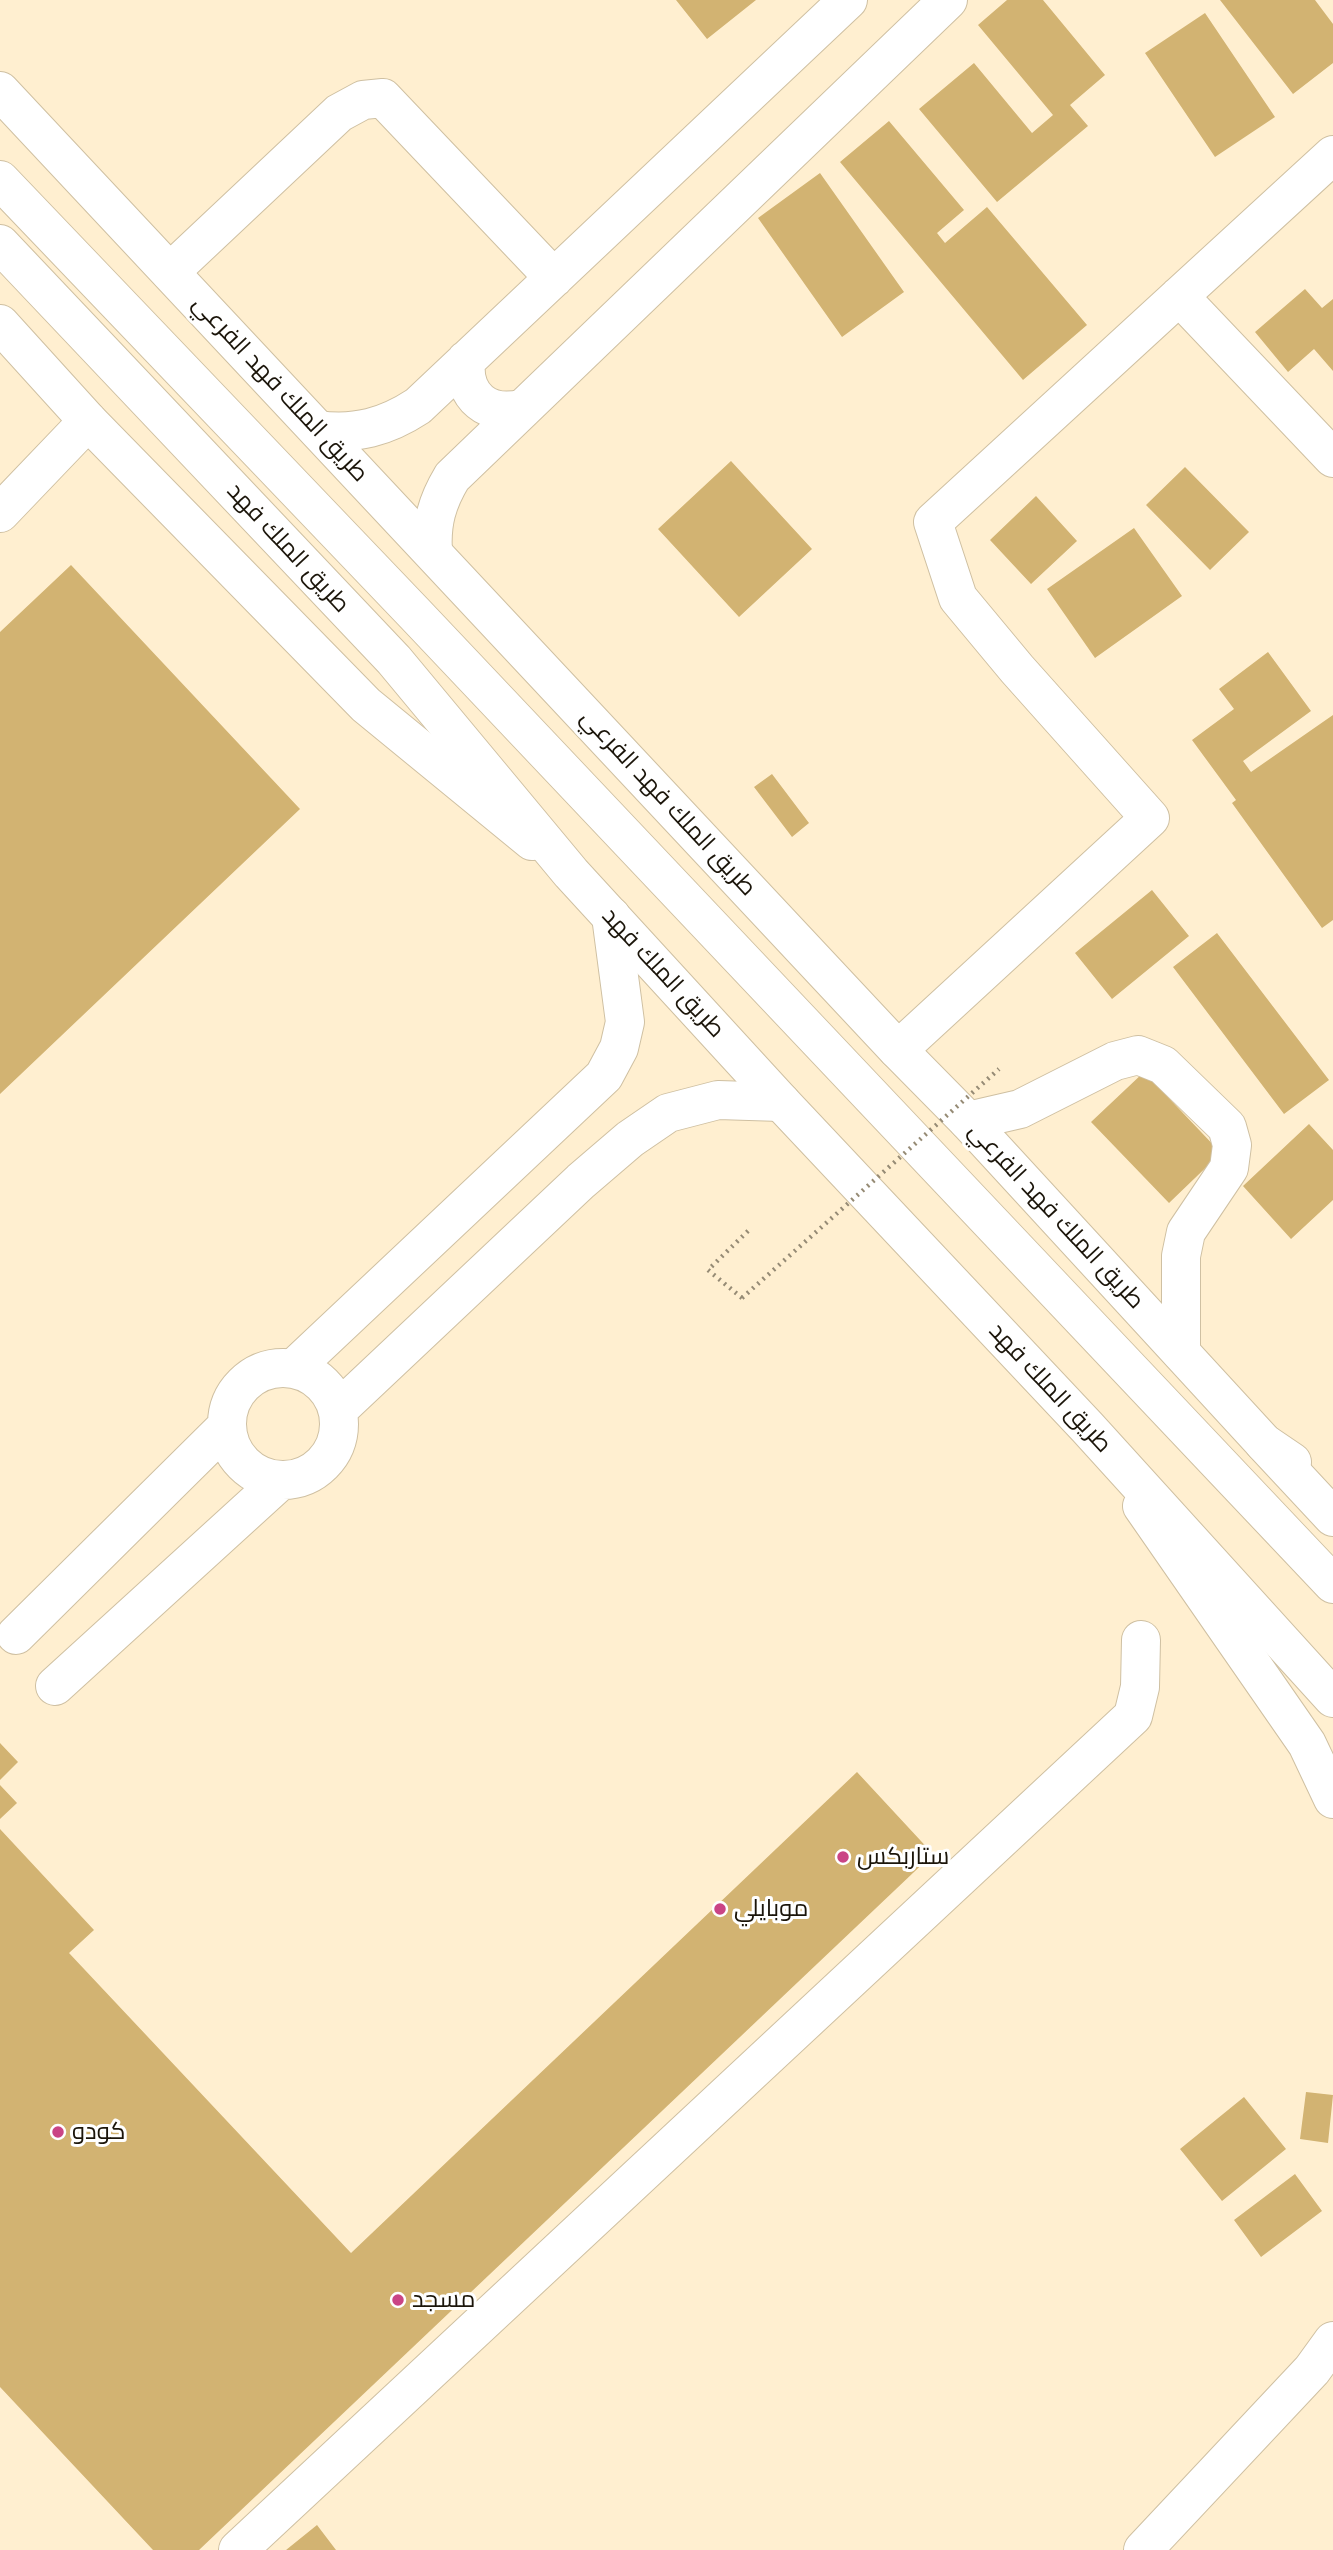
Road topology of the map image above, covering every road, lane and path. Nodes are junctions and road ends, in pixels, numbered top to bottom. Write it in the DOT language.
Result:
graph roads {
  1 [pos="848,0"];
  2 [pos="948,0"];
  3 [pos="0,92"];
  4 [pos="1333,155"];
  5 [pos="0,180"];
  6 [pos="0,244"];
  7 [pos="170,272"];
  8 [pos="554,278"];
  9 [pos="1179,296"];
  10 [pos="0,324"];
  11 [pos="466,360"];
  12 [pos="524,408"];
  13 [pos="88,421"];
  14 [pos="318,430"];
  15 [pos="1333,458"];
  16 [pos="0,513"];
  17 [pos="433,552"];
  18 [pos="570,873"];
  19 [pos="611,916"];
  20 [pos="898,1050"];
  21 [pos="999,1069"];
  22 [pos="781,1102"];
  23 [pos="968,1121"];
  24 [pos="750,1229"];
  25 [pos="1181,1352"];
  26 [pos="294,1368"];
  27 [pos="338,1410"];
  28 [pos="227,1426"];
  29 [pos="1087,1427"];
  30 [pos="1264,1443"];
  31 [pos="280,1481"];
  32 [pos="1333,1492"];
  33 [pos="1333,1517"];
  34 [pos="1333,1584"];
  35 [pos="16,1636"];
  36 [pos="1141,1640"];
  37 [pos="55,1686"];
  38 [pos="1333,1698"];
  39 [pos="1333,1799"];
  40 [pos="1333,2342"];
  41 [pos="1146,2549"];
  42 [pos="238,2550"];
  1 -- 8 [label="main road"];
  2 -- 12 [label="main road"];
  3 -- 7 [label="main road, طريق الملك فهد الفرعي"];
  4 -- 9 [label="main road"];
  5 -- 34 [label="main road, طريق الملك فهد"];
  6 -- 18 [label="main road, طريق الملك فهد"];
  7 -- 8 [label="main road"];
  7 -- 14 [label="main road, طريق الملك فهد الفرعي"];
  8 -- 11 [label="main road"];
  9 -- 15 [label="main road"];
  9 -- 20 [label="main road"];
  10 -- 13 [label="main road"];
  11 -- 12 [label="main road"];
  11 -- 14 [label="main road"];
  12 -- 17 [label="main road"];
  13 -- 16 [label="main road"];
  13 -- 18 [label="main road"];
  14 -- 17 [label="main road, طريق الملك فهد الفرعي"];
  17 -- 20 [label="main road, طريق الملك فهد الفرعي"];
  18 -- 19 [label="main road, طريق الملك فهد"];
  19 -- 22 [label="main road, طريق الملك فهد"];
  19 -- 26 [label="main road"];
  20 -- 23 [label="main road, طريق الملك فهد الفرعي"];
  21 -- 24 [label="path, bridge"];
  22 -- 27 [label="main road"];
  22 -- 29 [label="main road, طريق الملك فهد"];
  23 -- 25 [label="main road, طريق الملك فهد الفرعي"];
  23 -- 25 [label="main road"];
  25 -- 30 [label="main road, طريق الملك فهد الفرعي"];
  26 -- 27 [label="main road"];
  26 -- 28 [label="main road"];
  27 -- 31 [label="main road"];
  28 -- 31 [label="main road"];
  28 -- 35 [label="main road"];
  29 -- 38 [label="main road, طريق الملك فهد"];
  29 -- 39 [label="main road"];
  30 -- 32 [label="main road"];
  30 -- 33 [label="main road, طريق الملك فهد الفرعي"];
  31 -- 37 [label="main road"];
  36 -- 42 [label="main road"];
  40 -- 41 [label="main road"];
}
